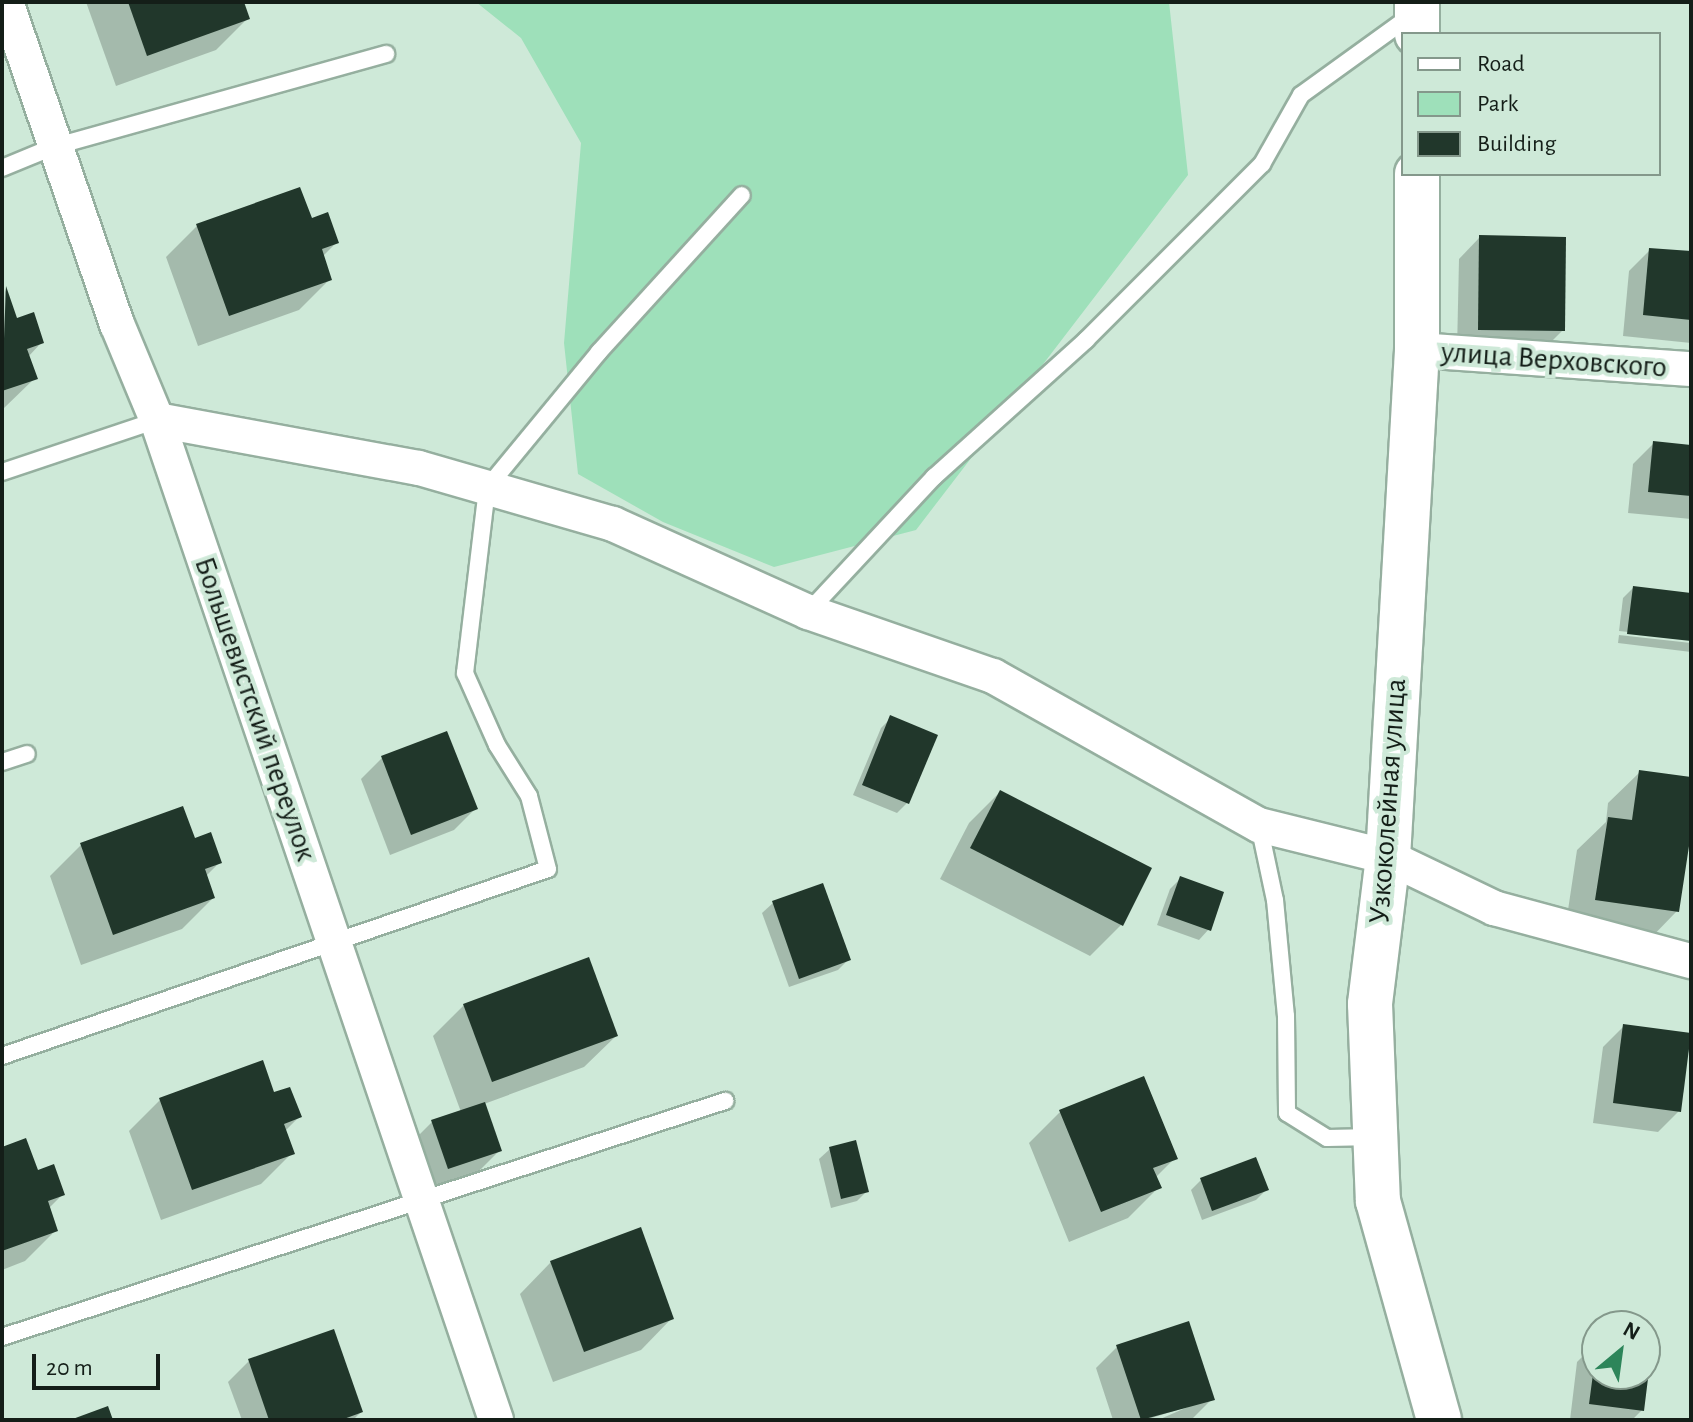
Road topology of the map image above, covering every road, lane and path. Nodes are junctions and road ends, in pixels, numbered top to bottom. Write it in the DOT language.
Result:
graph roads {
  1 [pos="6,2"];
  2 [pos="1417,16"];
  3 [pos="386,54"];
  4 [pos="53,147"];
  5 [pos="2,168"];
  6 [pos="1417,176"];
  7 [pos="742,195"];
  8 [pos="1417,350"];
  9 [pos="1691,369"];
  10 [pos="157,420"];
  11 [pos="2,472"];
  12 [pos="487,488"];
  13 [pos="808,612"];
  14 [pos="27,754"];
  15 [pos="2,762"];
  16 [pos="1259,825"];
  17 [pos="1388,857"];
  18 [pos="334,943"];
  19 [pos="1691,961"];
  20 [pos="2,1056"];
  21 [pos="725,1101"];
  22 [pos="1375,1137"];
  23 [pos="422,1202"];
  24 [pos="2,1337"];
  25 [pos="496,1420"];
  26 [pos="1439,1420"];
  1 -- 4 [label="street, Большевистский переулок"];
  2 -- 13 [label="lane"];
  3 -- 4 [label="lane"];
  4 -- 5 [label="lane"];
  4 -- 10 [label="street, Большевистский переулок"];
  6 -- 8 [label="street, Узкоколейная улица"];
  7 -- 12 [label="lane"];
  8 -- 9 [label="street, улица Верховского"];
  8 -- 17 [label="street, Узкоколейная улица"];
  10 -- 11 [label="lane"];
  10 -- 12 [label="street"];
  10 -- 18 [label="street, Большевистский переулок"];
  12 -- 13 [label="street"];
  12 -- 18 [label="lane"];
  13 -- 16 [label="street"];
  14 -- 15 [label="lane"];
  16 -- 17 [label="street"];
  16 -- 22 [label="lane"];
  17 -- 19 [label="street"];
  17 -- 22 [label="street, Узкоколейная улица"];
  18 -- 20 [label="lane"];
  18 -- 23 [label="street, Большевистский переулок"];
  21 -- 23 [label="lane"];
  22 -- 26 [label="street, Узкоколейная улица"];
  23 -- 24 [label="lane"];
  23 -- 25 [label="street, Большевистский переулок"];
}
